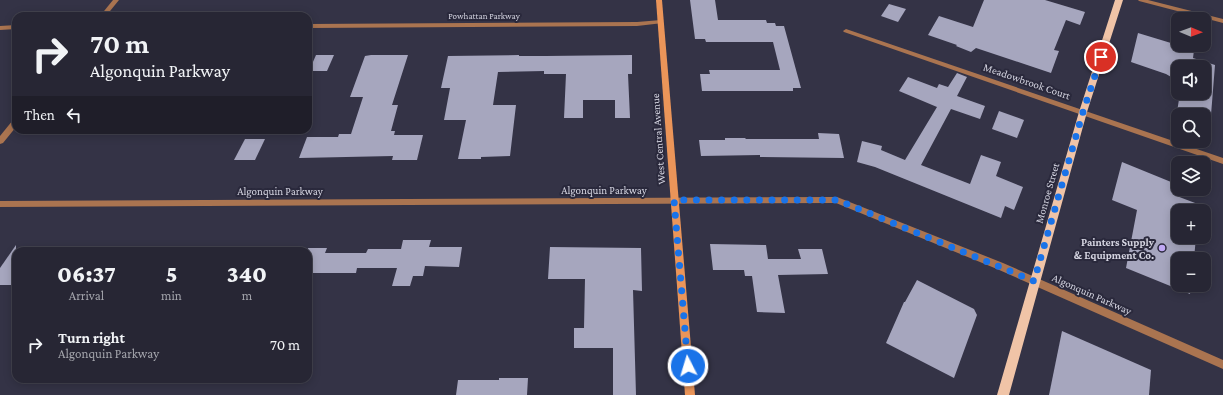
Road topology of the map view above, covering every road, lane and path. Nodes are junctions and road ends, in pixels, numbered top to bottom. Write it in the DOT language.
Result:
graph roads {
  1 [pos="116,0"];
  2 [pos="659,0"];
  3 [pos="1117,0"];
  4 [pos="1141,0"];
  5 [pos="107,12"];
  6 [pos="1223,21"];
  7 [pos="660,22"];
  8 [pos="312,26"];
  9 [pos="0,28"];
  10 [pos="12,28"];
  11 [pos="846,31"];
  12 [pos="1083,112"];
  13 [pos="12,127"];
  14 [pos="0,141"];
  15 [pos="1223,161"];
  16 [pos="674,200"];
  17 [pos="0,204"];
  18 [pos="1034,281"];
  19 [pos="1223,365"];
  20 [pos="690,395"];
  21 [pos="1003,395"];
  1 -- 5 [label="street"];
  2 -- 7 [label="main road, West Central Avenue"];
  3 -- 12 [label="main road, Monroe Street"];
  4 -- 6 [label="street"];
  7 -- 8 [label="street, Powhattan Parkway"];
  7 -- 16 [label="main road, West Central Avenue"];
  9 -- 10 [label="street"];
  11 -- 12 [label="street, Meadowbrook Court"];
  12 -- 15 [label="street, Meadowbrook Court"];
  12 -- 18 [label="main road, Monroe Street"];
  13 -- 14 [label="street"];
  16 -- 17 [label="street, Algonquin Parkway"];
  16 -- 18 [label="street, Algonquin Parkway"];
  16 -- 20 [label="main road, West Central Avenue"];
  18 -- 19 [label="street, Algonquin Parkway"];
  18 -- 21 [label="main road, Monroe Street"];
}
